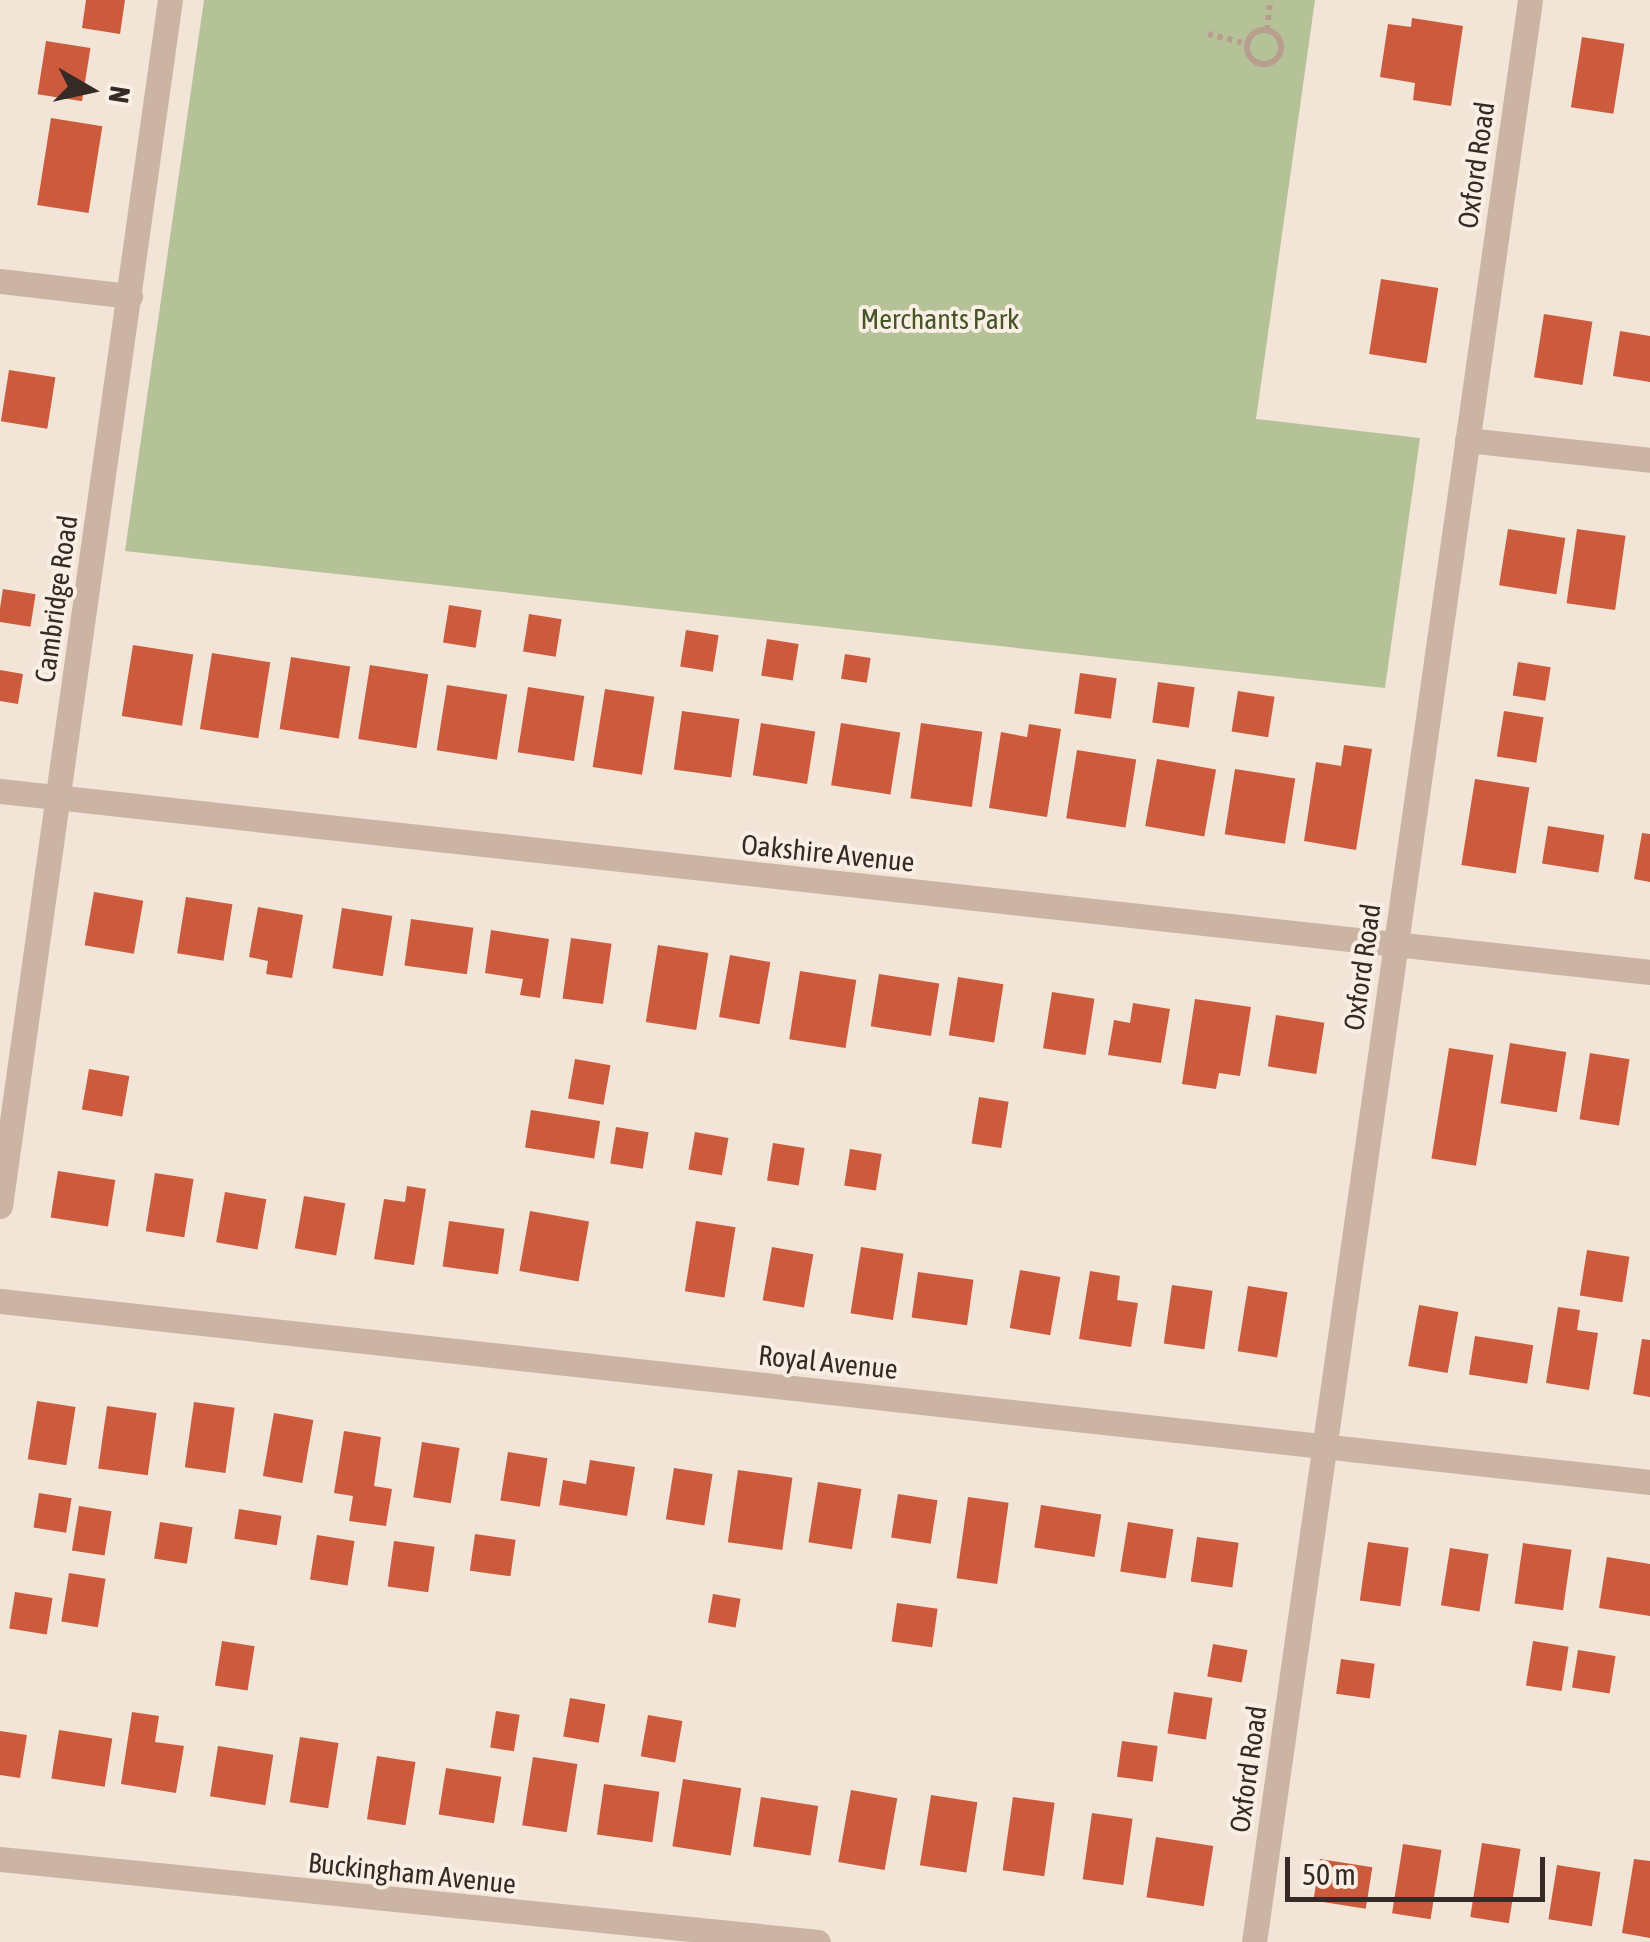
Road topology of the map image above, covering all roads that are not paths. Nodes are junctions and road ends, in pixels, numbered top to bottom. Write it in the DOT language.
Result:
graph roads {
  1 [pos="170,0"];
  2 [pos="1530,0"];
  3 [pos="0,280"];
  4 [pos="130,296"];
  5 [pos="1467,440"];
  6 [pos="1650,460"];
  7 [pos="0,791"];
  8 [pos="57,798"];
  9 [pos="1395,944"];
  10 [pos="1650,972"];
  11 [pos="0,1206"];
  12 [pos="0,1301"];
  13 [pos="1325,1446"];
  14 [pos="1650,1482"];
  15 [pos="0,1859"];
  16 [pos="818,1942"];
  17 [pos="1254,1942"];
  1 -- 4 [label="street, Cambridge Road"];
  2 -- 5 [label="street, Oxford Road"];
  3 -- 4 [label="street"];
  4 -- 8 [label="street, Cambridge Road"];
  5 -- 6 [label="street"];
  5 -- 9 [label="street, Oxford Road"];
  7 -- 8 [label="street, Oakshire Avenue"];
  8 -- 9 [label="street, Oakshire Avenue"];
  8 -- 11 [label="street, Cambridge Road"];
  9 -- 10 [label="street, Oakshire Avenue"];
  9 -- 13 [label="street, Oxford Road"];
  12 -- 13 [label="street, Royal Avenue"];
  13 -- 14 [label="street, Royal Avenue"];
  13 -- 17 [label="street, Oxford Road"];
  15 -- 16 [label="street, Buckingham Avenue"];
}
